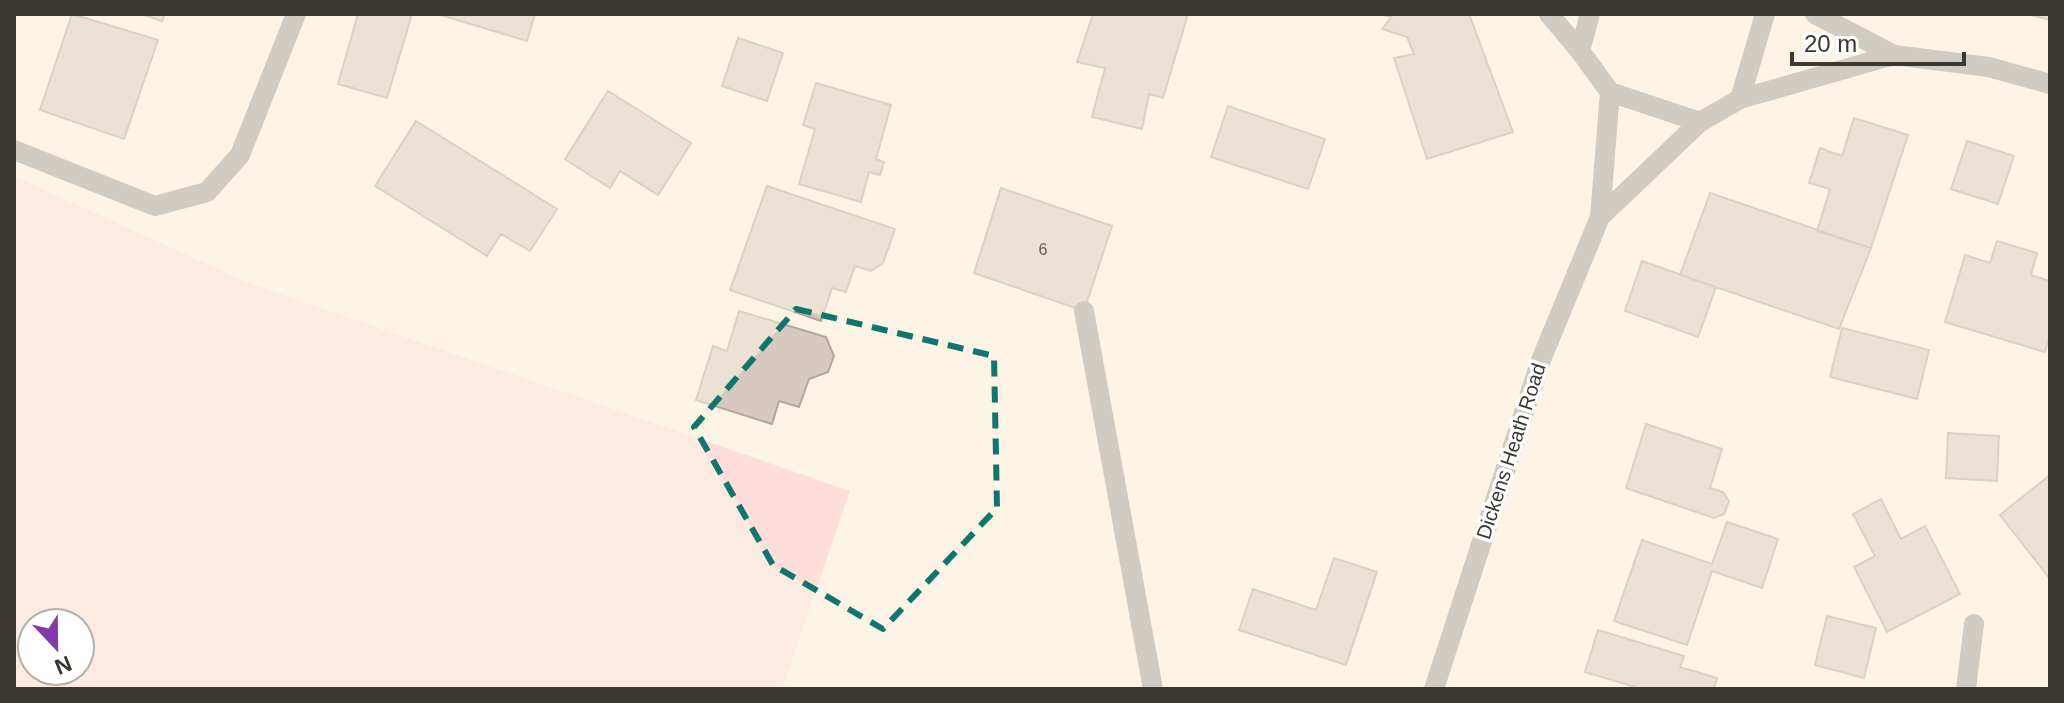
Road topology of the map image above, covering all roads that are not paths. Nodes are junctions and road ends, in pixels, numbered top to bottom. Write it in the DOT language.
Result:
graph roads {
  1 [pos="296,14"];
  2 [pos="1549,14"];
  3 [pos="1590,14"];
  4 [pos="1765,14"];
  5 [pos="1815,14"];
  6 [pos="1580,51"];
  7 [pos="1894,55"];
  8 [pos="2050,84"];
  9 [pos="1610,92"];
  10 [pos="1740,99"];
  11 [pos="1700,122"];
  12 [pos="14,150"];
  13 [pos="1600,217"];
  14 [pos="1084,311"];
  15 [pos="1974,624"];
  16 [pos="1153,689"];
  17 [pos="1434,689"];
  18 [pos="1966,689"];
  1 -- 12 [label="street"];
  2 -- 6 [label="street"];
  3 -- 6 [label="street"];
  4 -- 10 [label="street"];
  5 -- 7 [label="street"];
  6 -- 9 [label="street"];
  7 -- 8 [label="street"];
  7 -- 10 [label="street"];
  9 -- 11 [label="street"];
  9 -- 13 [label="street, Dickens Heath Road"];
  10 -- 11 [label="street, Dickens Heath Road"];
  11 -- 13 [label="street, Dickens Heath Road"];
  13 -- 17 [label="street, Dickens Heath Road"];
  14 -- 16 [label="street"];
  15 -- 18 [label="street"];
}
